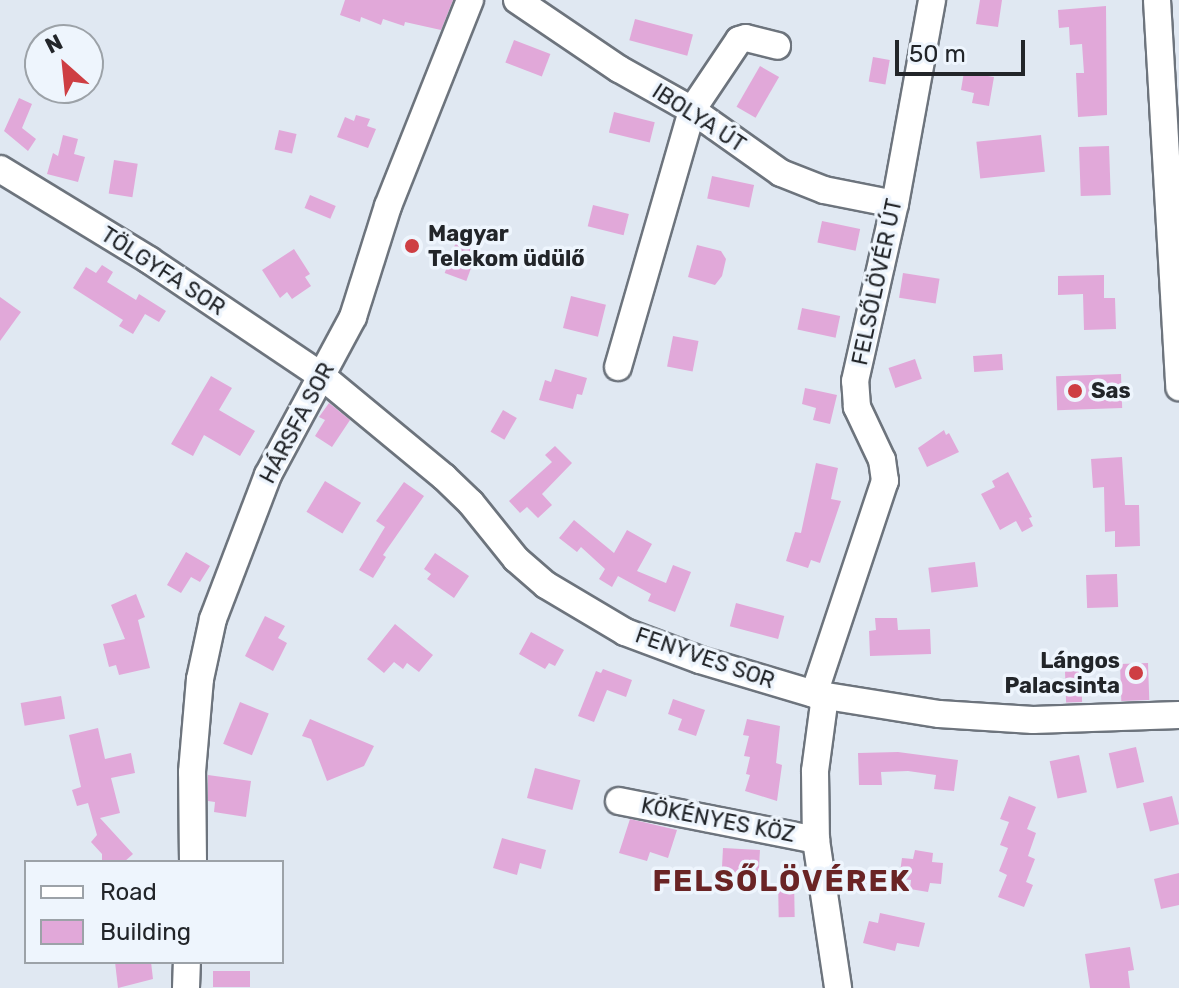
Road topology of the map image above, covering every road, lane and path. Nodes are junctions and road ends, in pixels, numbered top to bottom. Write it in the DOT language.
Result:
graph roads {
  1 [pos="470,0"];
  2 [pos="517,0"];
  3 [pos="932,0"];
  4 [pos="1157,0"];
  5 [pos="777,46"];
  6 [pos="692,110"];
  7 [pos="0,169"];
  8 [pos="895,204"];
  9 [pos="618,367"];
  10 [pos="323,377"];
  11 [pos="1179,387"];
  12 [pos="820,695"];
  13 [pos="1179,715"];
  14 [pos="619,801"];
  15 [pos="816,840"];
  16 [pos="193,860"];
  17 [pos="187,964"];
  18 [pos="186,988"];
  19 [pos="838,988"];
  1 -- 10 [label="street, HÁRSFA SOR"];
  2 -- 6 [label="street, IBOLYA ÚT"];
  3 -- 8 [label="street, FELSŐLÖVÉR ÚT"];
  4 -- 11 [label="street"];
  5 -- 6 [label="street"];
  6 -- 8 [label="street, IBOLYA ÚT"];
  6 -- 9 [label="street"];
  7 -- 10 [label="street, TÖLGYFA SOR"];
  8 -- 12 [label="street, FELSŐLÖVÉR ÚT"];
  10 -- 12 [label="street, FENYVES SOR"];
  10 -- 16 [label="street, HÁRSFA SOR"];
  12 -- 13 [label="street, FENYVES SOR"];
  12 -- 15 [label="street, FELSŐLÖVÉR ÚT"];
  14 -- 15 [label="street, KÖKÉNYES KÖZ"];
  15 -- 19 [label="street, FELSŐLÖVÉR ÚT"];
  17 -- 18 [label="street"];
}
